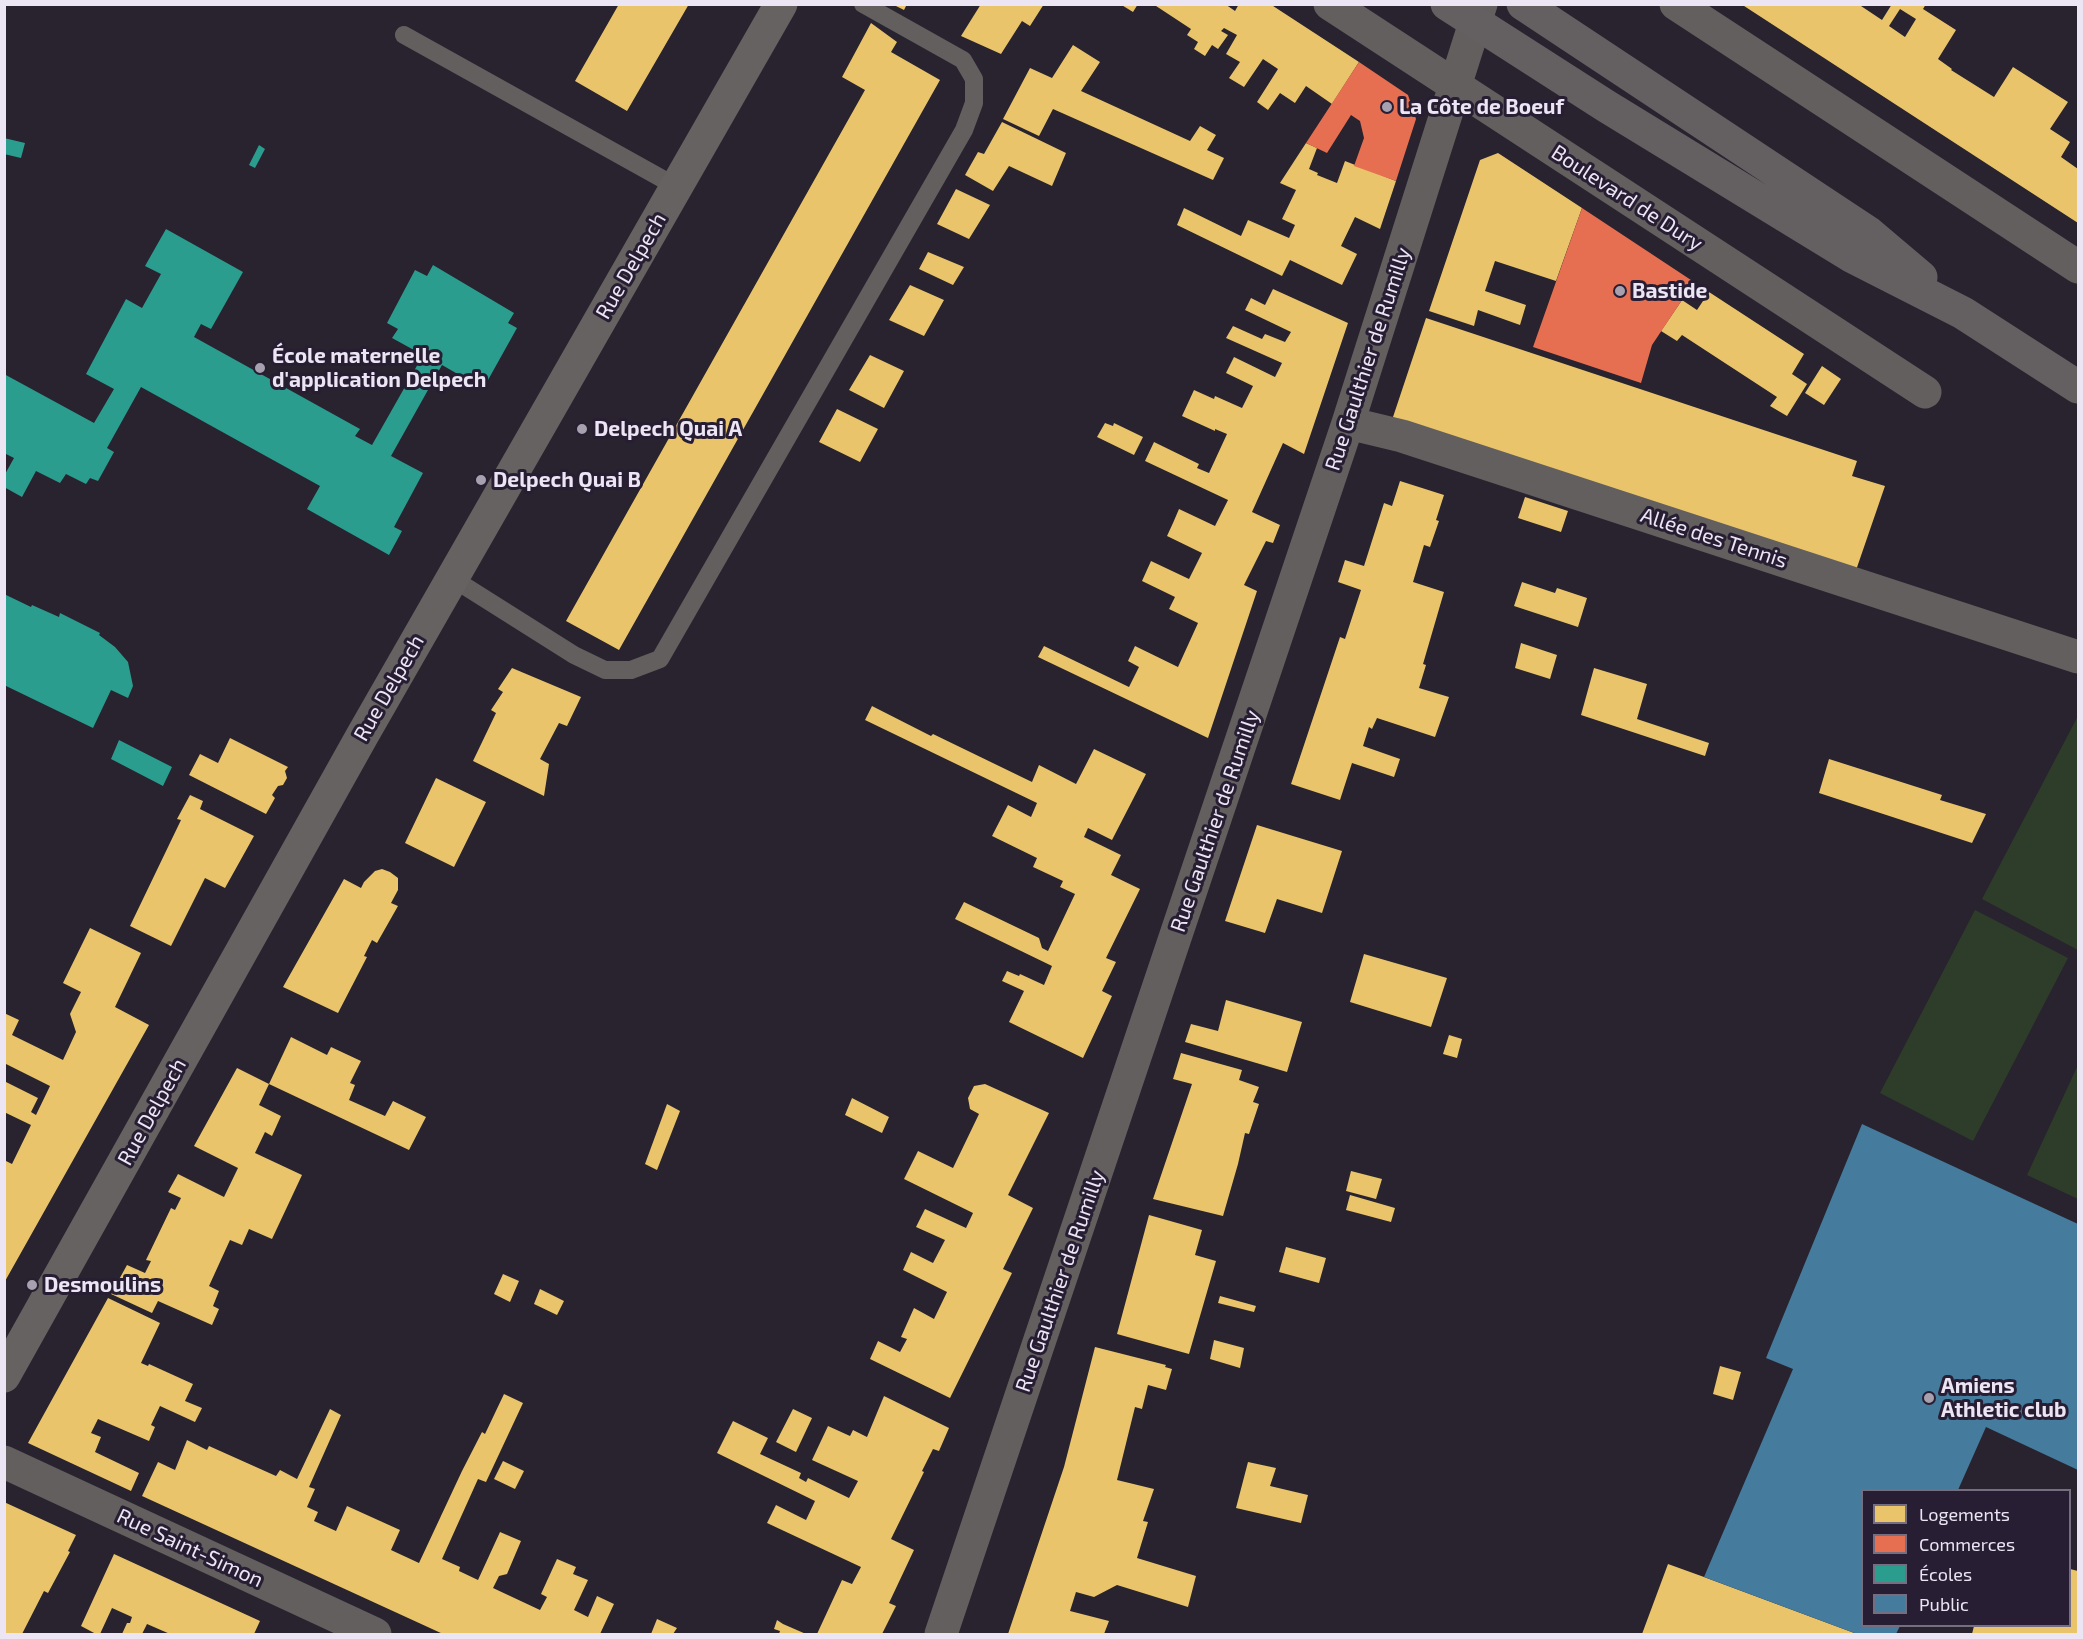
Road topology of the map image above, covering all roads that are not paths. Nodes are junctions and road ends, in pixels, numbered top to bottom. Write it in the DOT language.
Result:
graph roads {
  1 [pos="781,4"];
  2 [pos="863,4"];
  3 [pos="1330,4"];
  4 [pos="1447,4"];
  5 [pos="1523,4"];
  6 [pos="1676,4"];
  7 [pos="1478,14"];
  8 [pos="404,34"];
  9 [pos="1456,87"];
  10 [pos="677,187"];
  11 [pos="2079,267"];
  12 [pos="1963,313"];
  13 [pos="2079,387"];
  14 [pos="1925,392"];
  15 [pos="1348,423"];
  16 [pos="453,578"];
  17 [pos="2079,657"];
  18 [pos="4,1376"];
  19 [pos="4,1462"];
  20 [pos="375,1635"];
  21 [pos="941,1635"];
  1 -- 10 [label="street, Rue Delpech"];
  2 -- 16 [label="lane"];
  3 -- 9 [label="street, Boulevard de Dury"];
  4 -- 7 [label="main road"];
  5 -- 12 [label="main road"];
  6 -- 11 [label="street"];
  7 -- 9 [label="street, Rue Gaulthier de Rumilly"];
  7 -- 12 [label="main road"];
  8 -- 10 [label="lane"];
  9 -- 14 [label="street, Boulevard de Dury"];
  9 -- 15 [label="street, Rue Gaulthier de Rumilly"];
  10 -- 16 [label="street, Rue Delpech"];
  12 -- 13 [label="main road"];
  15 -- 17 [label="street, Allée des Tennis"];
  15 -- 21 [label="street, Rue Gaulthier de Rumilly"];
  16 -- 18 [label="street, Rue Delpech"];
  19 -- 20 [label="street, Rue Saint-Simon"];
}
